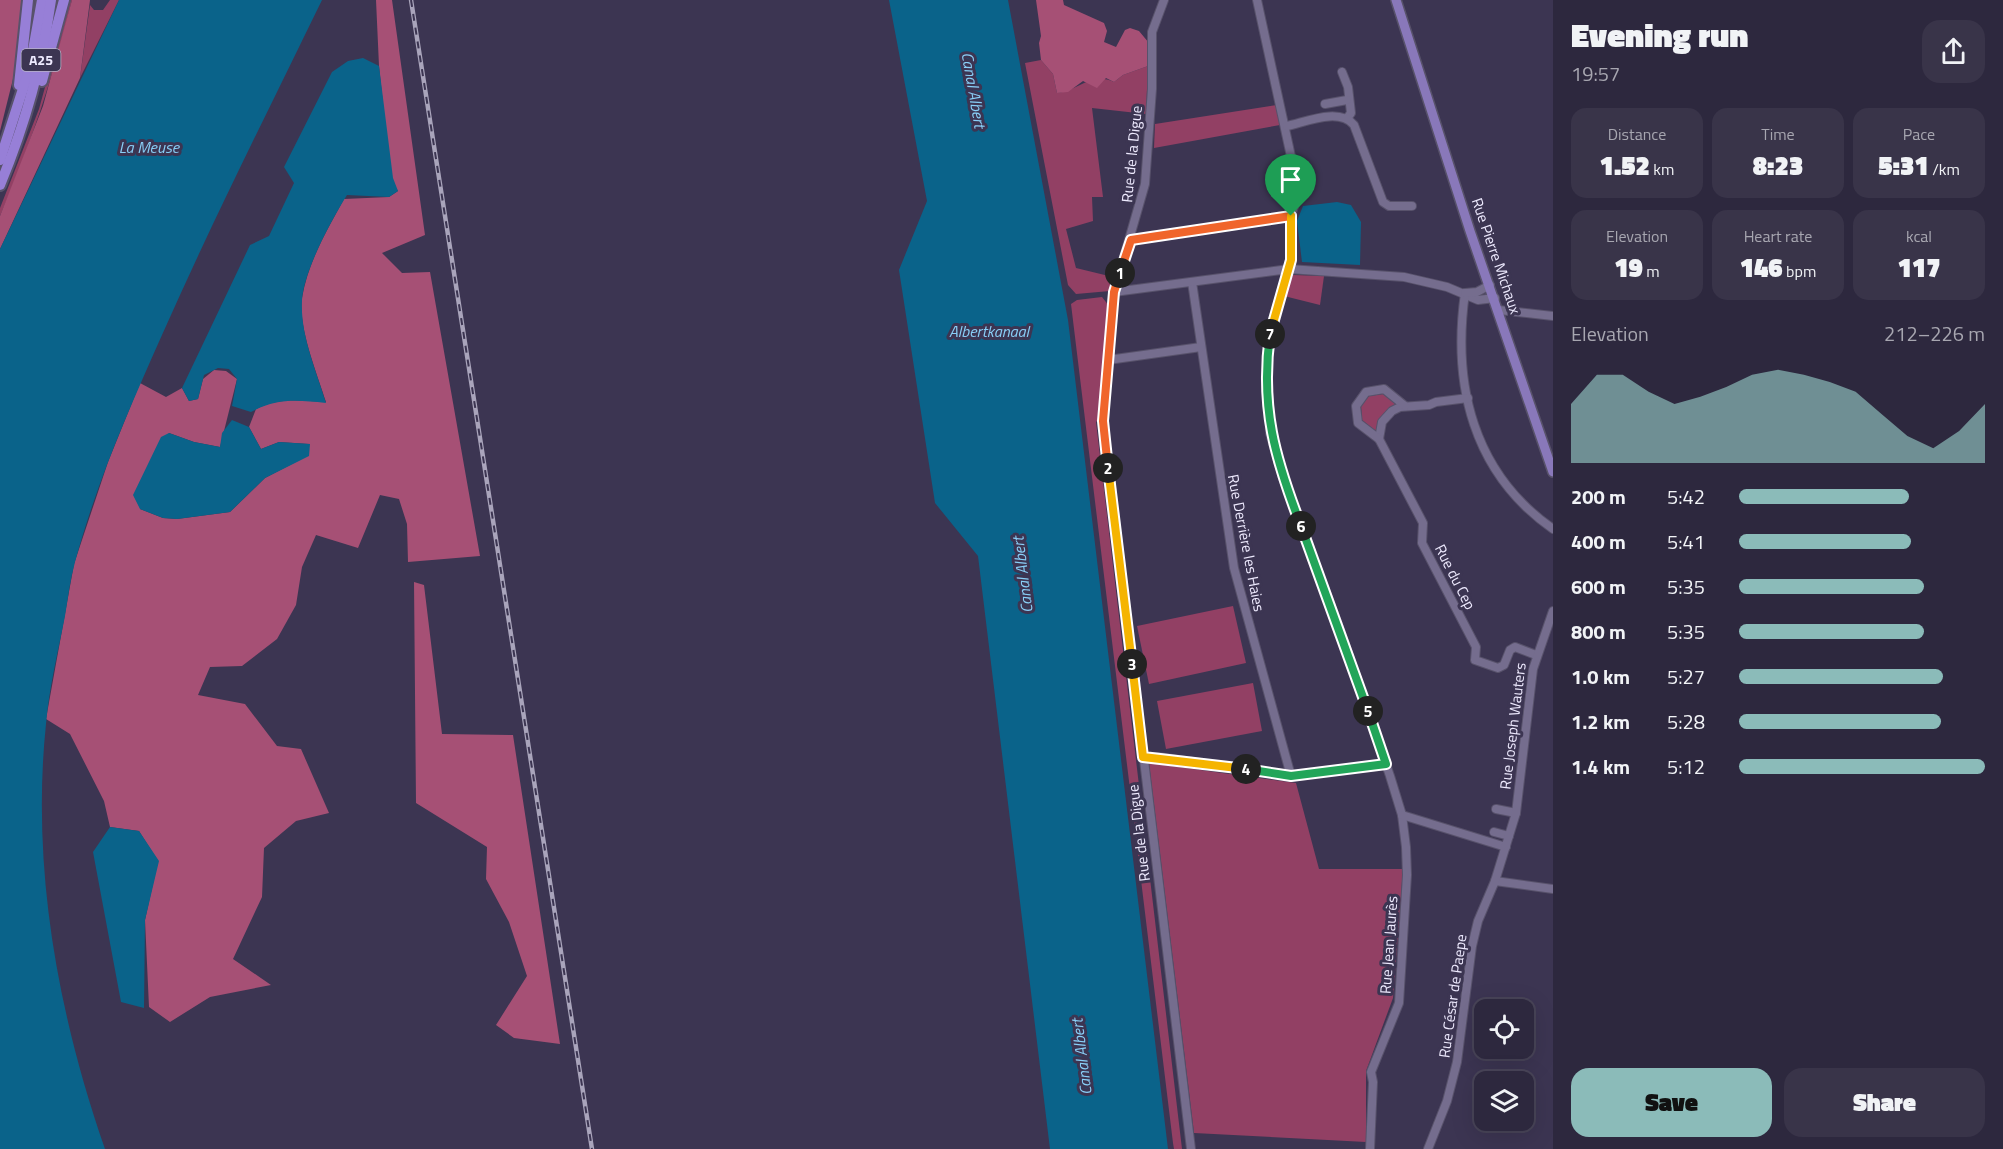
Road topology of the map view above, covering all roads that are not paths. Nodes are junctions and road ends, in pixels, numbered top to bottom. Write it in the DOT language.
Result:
graph roads {
  1 [pos="28,0"];
  2 [pos="42,0"];
  3 [pos="51,0"];
  4 [pos="64,0"];
  5 [pos="1164,0"];
  6 [pos="1257,0"];
  7 [pos="1396,0"];
  8 [pos="1342,72"];
  9 [pos="1347,100"];
  10 [pos="1325,104"];
  11 [pos="22,115"];
  12 [pos="1348,117"];
  13 [pos="1287,126"];
  14 [pos="0,160"];
  15 [pos="0,185"];
  16 [pos="1412,206"];
  17 [pos="1291,216"];
  18 [pos="1131,240"];
  19 [pos="1289,269"];
  20 [pos="1192,282"];
  21 [pos="1490,285"];
  22 [pos="1114,292"];
  23 [pos="1465,293"];
  24 [pos="1495,298"];
  25 [pos="1499,310"];
  26 [pos="1553,316"];
  27 [pos="1201,347"];
  28 [pos="1108,360"];
  29 [pos="1468,398"];
  30 [pos="1405,406"];
  31 [pos="1380,439"];
  32 [pos="1553,472"];
  33 [pos="1553,529"];
  34 [pos="1553,611"];
  35 [pos="1536,655"];
  36 [pos="1143,757"];
  37 [pos="1386,764"];
  38 [pos="1291,776"];
  39 [pos="1496,809"];
  40 [pos="1516,813"];
  41 [pos="1402,815"];
  42 [pos="1494,832"];
  43 [pos="1509,836"];
  44 [pos="1506,847"];
  45 [pos="1495,881"];
  46 [pos="1553,889"];
  47 [pos="1191,1149"];
  48 [pos="1370,1149"];
  49 [pos="1428,1149"];
  1 -- 11 [label="highway"];
  2 -- 11 [label="highway"];
  3 -- 11 [label="highway, A25"];
  4 -- 11 [label="highway"];
  5 -- 18 [label="street, Rue de la Digue"];
  6 -- 13 [label="street, Rue Jean Jaurès"];
  7 -- 21 [label="main road, Rue Pierre Michaux"];
  8 -- 9 [label="street"];
  9 -- 10 [label="street"];
  9 -- 12 [label="street"];
  11 -- 14 [label="highway"];
  11 -- 15 [label="highway"];
  12 -- 13 [label="street"];
  12 -- 16 [label="street"];
  13 -- 17 [label="street, Rue Jean Jaurès"];
  17 -- 18 [label="street"];
  17 -- 19 [label="street, Rue Jean Jaurès"];
  18 -- 22 [label="street, Rue de la Digue"];
  19 -- 20 [label="street"];
  19 -- 23 [label="street"];
  19 -- 37 [label="street, Rue Jean Jaurès"];
  20 -- 22 [label="street"];
  20 -- 27 [label="street, Rue Derrière les Haies"];
  21 -- 23 [label="street"];
  21 -- 24 [label="main road, Rue Pierre Michaux"];
  22 -- 28 [label="street, Rue de la Digue"];
  23 -- 24 [label="street"];
  23 -- 29 [label="street"];
  24 -- 25 [label="main road, Rue Pierre Michaux"];
  25 -- 26 [label="street"];
  25 -- 32 [label="main road, Rue Pierre Michaux"];
  27 -- 28 [label="street"];
  27 -- 38 [label="street, Rue Derrière les Haies"];
  28 -- 36 [label="street, Rue de la Digue"];
  29 -- 30 [label="street"];
  29 -- 33 [label="street"];
  30 -- 31 [label="street"];
  30 -- 31 [label="street, Rue du Cep"];
  31 -- 35 [label="street, Rue du Cep"];
  34 -- 35 [label="street, Rue Joseph Wauters"];
  35 -- 40 [label="street, Rue Joseph Wauters"];
  36 -- 38 [label="street"];
  36 -- 47 [label="street, Rue de la Digue"];
  37 -- 38 [label="street"];
  37 -- 41 [label="street, Rue Jean Jaurès"];
  39 -- 40 [label="street"];
  40 -- 43 [label="street, Rue Joseph Wauters"];
  41 -- 44 [label="street"];
  41 -- 48 [label="street, Rue Jean Jaurès"];
  42 -- 43 [label="street"];
  43 -- 44 [label="street, Rue Joseph Wauters"];
  44 -- 45 [label="street, Rue César de Paepe"];
  45 -- 46 [label="street"];
  45 -- 49 [label="street, Rue César de Paepe"];
}
